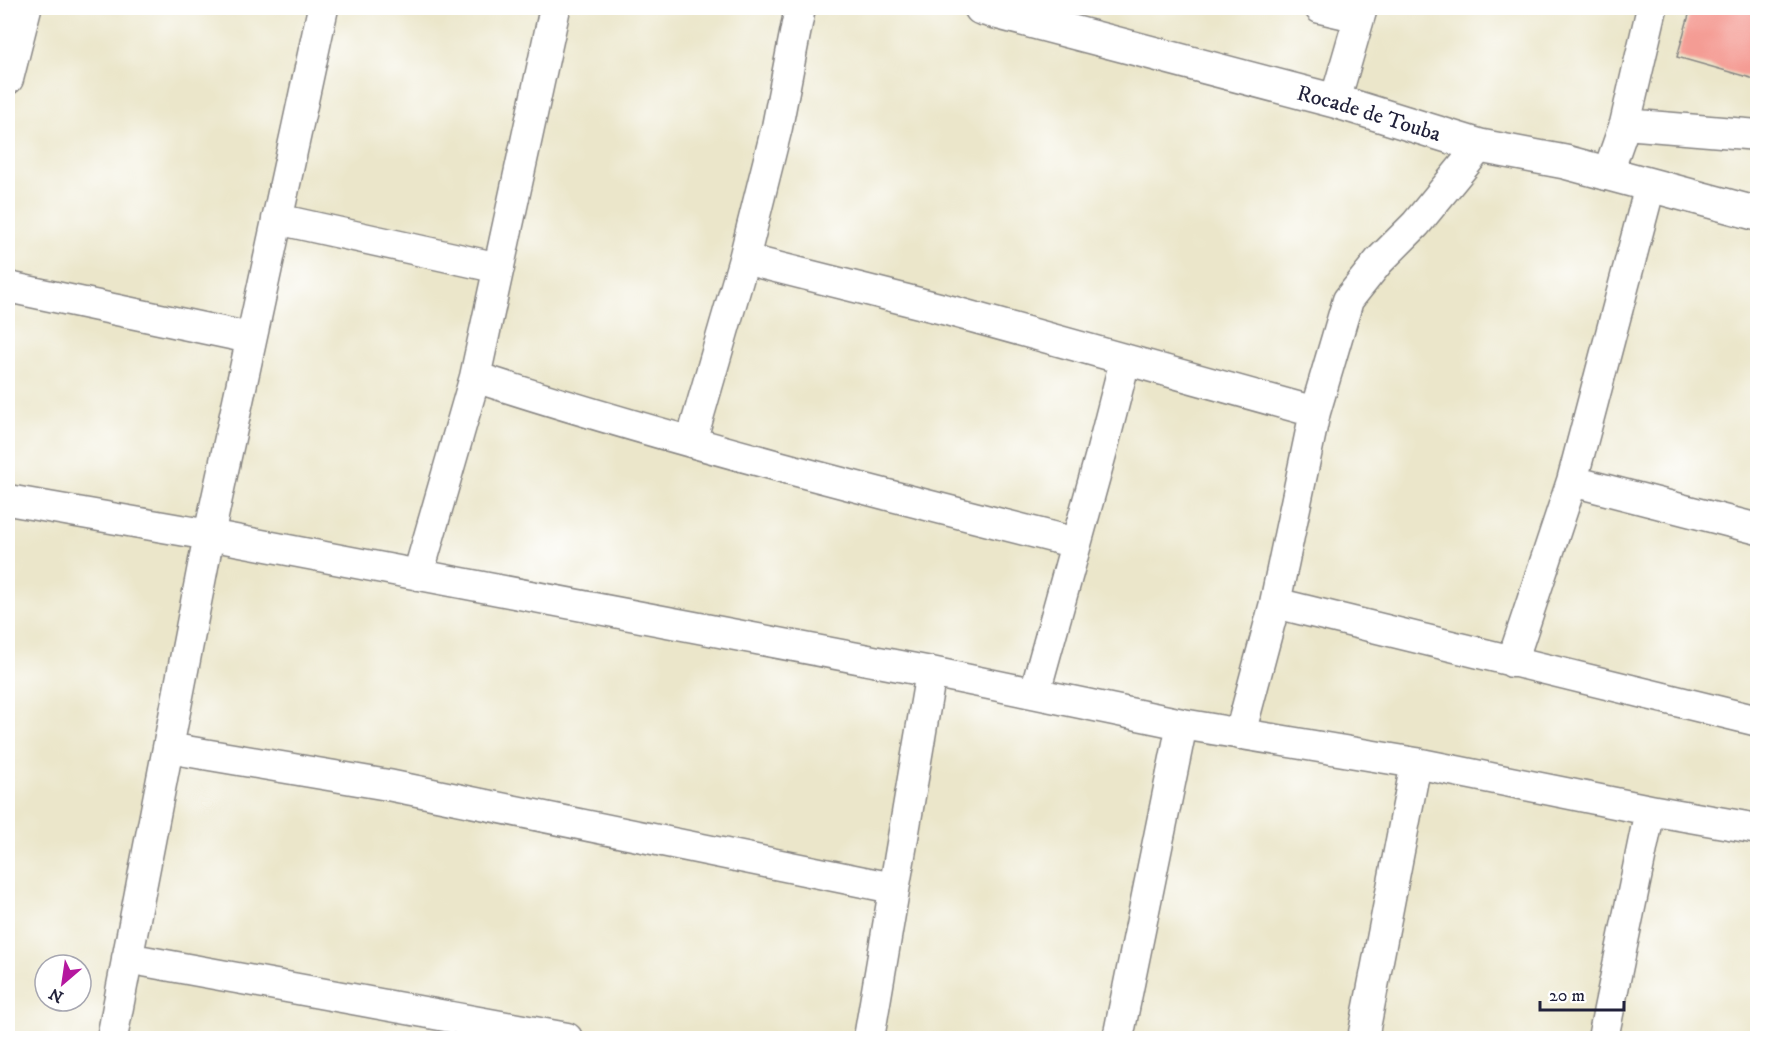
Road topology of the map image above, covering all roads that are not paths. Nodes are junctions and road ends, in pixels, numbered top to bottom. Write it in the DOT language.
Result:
graph roads {
  1 [pos="26,8"];
  2 [pos="323,8"];
  3 [pos="555,8"];
  4 [pos="800,8"];
  5 [pos="981,8"];
  6 [pos="1320,8"];
  7 [pos="1652,8"];
  8 [pos="1361,12"];
  9 [pos="8,79"];
  10 [pos="1335,101"];
  11 [pos="1624,124"];
  12 [pos="1758,135"];
  13 [pos="1480,146"];
  14 [pos="1607,175"];
  15 [pos="1650,186"];
  16 [pos="1758,214"];
  17 [pos="277,219"];
  18 [pos="744,259"];
  19 [pos="499,268"];
  20 [pos="8,287"];
  21 [pos="250,338"];
  22 [pos="1125,360"];
  23 [pos="475,377"];
  24 [pos="1316,412"];
  25 [pos="691,442"];
  26 [pos="1572,481"];
  27 [pos="8,500"];
  28 [pos="1758,529"];
  29 [pos="209,535"];
  30 [pos="1076,543"];
  31 [pos="418,575"];
  32 [pos="1275,603"];
  33 [pos="1512,662"];
  34 [pos="932,672"];
  35 [pos="1035,692"];
  36 [pos="1758,721"];
  37 [pos="1182,724"];
  38 [pos="1240,734"];
  39 [pos="168,748"];
  40 [pos="1416,763"];
  41 [pos="1650,810"];
  42 [pos="1758,829"];
  43 [pos="892,888"];
  44 [pos="127,958"];
  45 [pos="112,1038"];
  46 [pos="567,1038"];
  47 [pos="869,1038"];
  48 [pos="1119,1038"];
  49 [pos="1363,1038"];
  50 [pos="1603,1038"];
  1 -- 9 [label="street"];
  2 -- 17 [label="street"];
  3 -- 19 [label="street"];
  4 -- 18 [label="street"];
  5 -- 10 [label="main road, Rocade de Touba"];
  6 -- 8 [label="street"];
  7 -- 11 [label="street"];
  8 -- 10 [label="street"];
  10 -- 13 [label="main road, Rocade de Touba"];
  11 -- 12 [label="street"];
  11 -- 14 [label="street"];
  13 -- 14 [label="main road, Rocade de Touba"];
  13 -- 24 [label="street"];
  14 -- 15 [label="main road, Rocade de Touba"];
  15 -- 16 [label="main road, Rocade de Touba"];
  15 -- 26 [label="street"];
  17 -- 19 [label="street"];
  17 -- 21 [label="street"];
  18 -- 22 [label="street"];
  18 -- 25 [label="street"];
  19 -- 23 [label="street"];
  20 -- 21 [label="street"];
  21 -- 29 [label="street"];
  22 -- 24 [label="street"];
  22 -- 30 [label="street"];
  23 -- 25 [label="street"];
  23 -- 31 [label="street"];
  24 -- 32 [label="street"];
  25 -- 30 [label="street"];
  26 -- 28 [label="street"];
  26 -- 33 [label="street"];
  27 -- 29 [label="street"];
  29 -- 31 [label="street"];
  29 -- 39 [label="street"];
  30 -- 35 [label="street"];
  31 -- 34 [label="street"];
  32 -- 33 [label="street"];
  32 -- 38 [label="street"];
  33 -- 36 [label="street"];
  34 -- 35 [label="street"];
  34 -- 43 [label="street"];
  35 -- 37 [label="street"];
  37 -- 38 [label="street"];
  37 -- 48 [label="street"];
  38 -- 40 [label="street"];
  39 -- 43 [label="street"];
  39 -- 44 [label="street"];
  40 -- 41 [label="street"];
  40 -- 49 [label="street"];
  41 -- 42 [label="street"];
  41 -- 50 [label="street"];
  43 -- 47 [label="street"];
  44 -- 45 [label="street"];
  44 -- 46 [label="street"];
}
